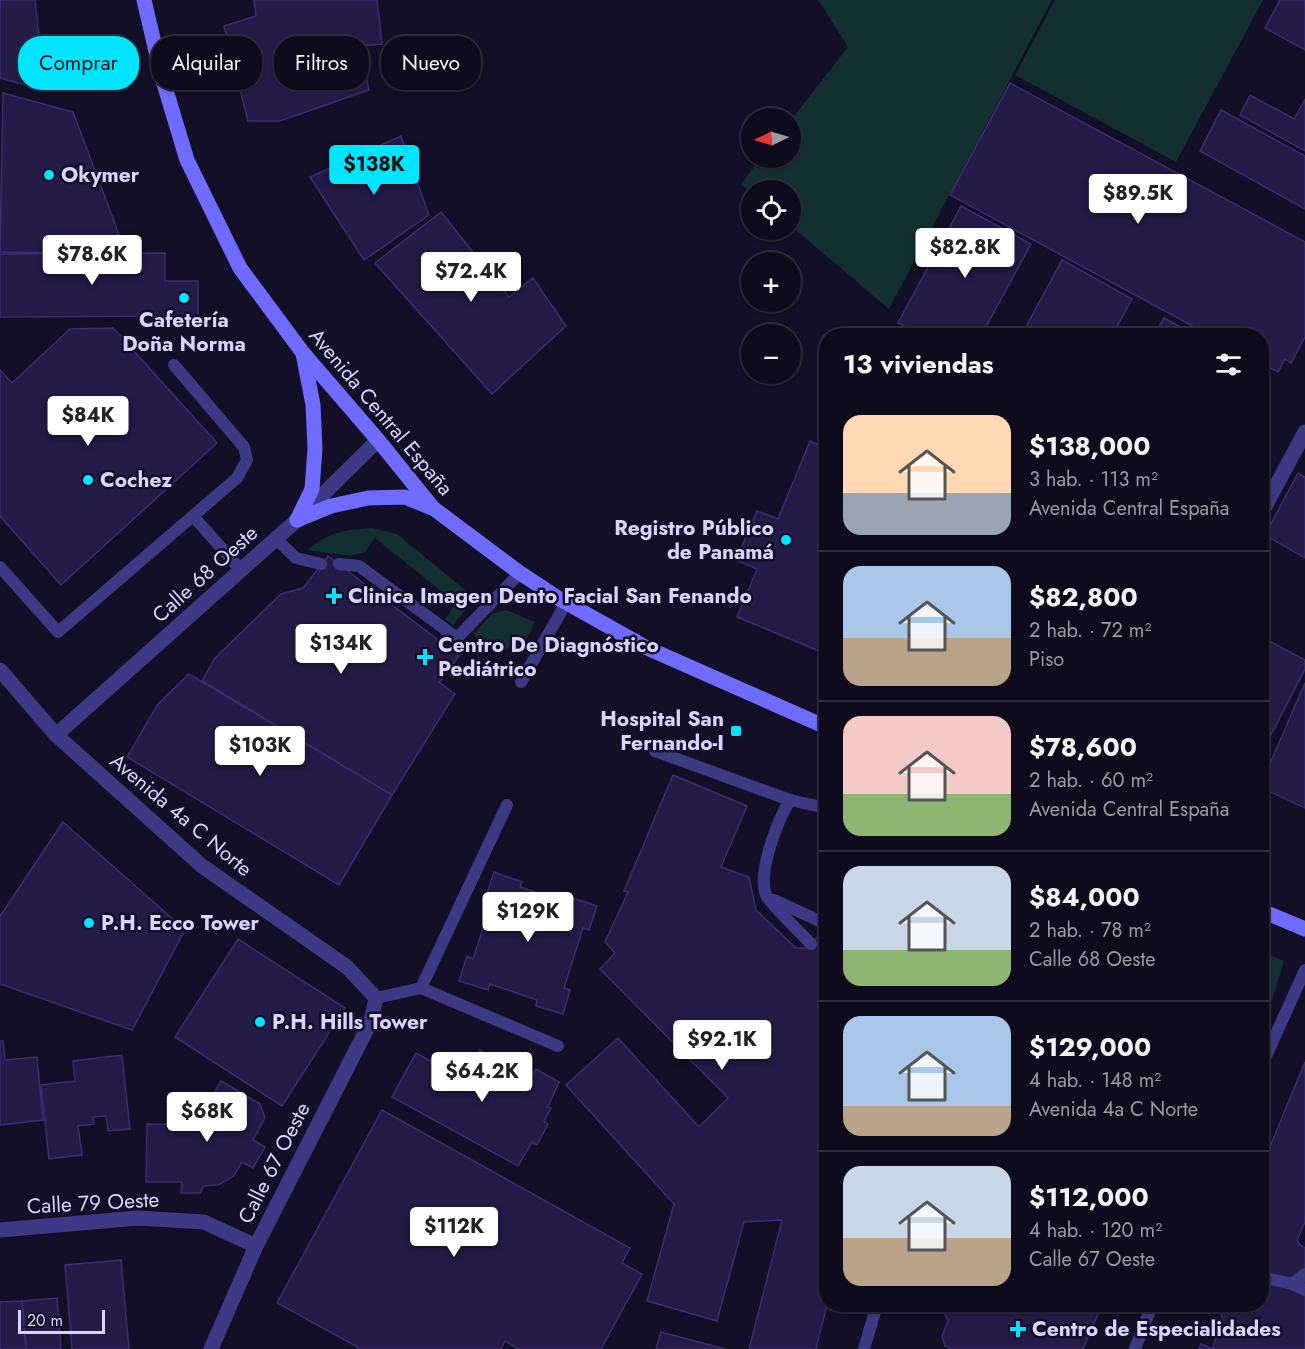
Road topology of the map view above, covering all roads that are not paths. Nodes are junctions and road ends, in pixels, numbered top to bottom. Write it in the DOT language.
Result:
graph roads {
  1 [pos="144,0"];
  2 [pos="303,353"];
  3 [pos="174,365"];
  4 [pos="1305,432"];
  5 [pos="378,440"];
  6 [pos="1269,499"];
  7 [pos="433,508"];
  8 [pos="193,516"];
  9 [pos="297,520"];
  10 [pos="276,539"];
  11 [pos="321,564"];
  12 [pos="339,564"];
  13 [pos="0,567"];
  14 [pos="241,570"];
  15 [pos="520,573"];
  16 [pos="567,603"];
  17 [pos="0,670"];
  18 [pos="521,682"];
  19 [pos="819,724"];
  20 [pos="56,735"];
  21 [pos="655,752"];
  22 [pos="790,800"];
  23 [pos="507,805"];
  24 [pos="819,806"];
  25 [pos="767,897"];
  26 [pos="1269,913"];
  27 [pos="819,921"];
  28 [pos="1305,928"];
  29 [pos="811,944"];
  30 [pos="1305,970"];
  31 [pos="421,988"];
  32 [pos="376,998"];
  33 [pos="558,1046"];
  34 [pos="1269,1050"];
  35 [pos="0,1230"];
  36 [pos="255,1246"];
  37 [pos="1305,1274"];
  38 [pos="1269,1279"];
  39 [pos="1292,1284"];
  40 [pos="1305,1290"];
  41 [pos="875,1312"];
  42 [pos="1149,1312"];
  43 [pos="211,1349"];
  44 [pos="864,1349"];
  45 [pos="1135,1349"];
  1 -- 2 [label="main road, Avenida Central España"];
  2 -- 5 [label="main road, Avenida Central España"];
  2 -- 9 [label="main road"];
  3 -- 8 [label="lane"];
  4 -- 6 [label="street"];
  5 -- 7 [label="main road, Avenida Central España"];
  5 -- 9 [label="street, Calle 68 Oeste"];
  7 -- 9 [label="main road"];
  7 -- 15 [label="main road, Avenida Central España"];
  8 -- 13 [label="lane"];
  8 -- 14 [label="lane"];
  9 -- 10 [label="street, Calle 68 Oeste"];
  10 -- 11 [label="lane"];
  10 -- 14 [label="street, Calle 68 Oeste"];
  12 -- 15 [label="lane"];
  14 -- 20 [label="street, Calle 68 Oeste"];
  15 -- 16 [label="main road, Avenida Central España"];
  16 -- 18 [label="lane"];
  16 -- 19 [label="main road, Avenida Central España"];
  17 -- 20 [label="street, Avenida 4a C Norte"];
  20 -- 32 [label="street, Avenida 4a C Norte"];
  21 -- 22 [label="lane"];
  22 -- 24 [label="lane"];
  22 -- 25 [label="lane"];
  23 -- 31 [label="lane"];
  25 -- 27 [label="lane"];
  25 -- 29 [label="lane"];
  26 -- 28 [label="main road"];
  30 -- 34 [label="lane"];
  31 -- 32 [label="lane"];
  31 -- 33 [label="lane"];
  32 -- 36 [label="street, Calle 67 Oeste"];
  35 -- 36 [label="street, Calle 79 Oeste"];
  36 -- 43 [label="street, Calle 67 Oeste"];
  37 -- 39 [label="lane"];
  38 -- 39 [label="lane"];
  39 -- 40 [label="lane"];
  41 -- 44 [label="lane"];
  42 -- 45 [label="lane"];
}
